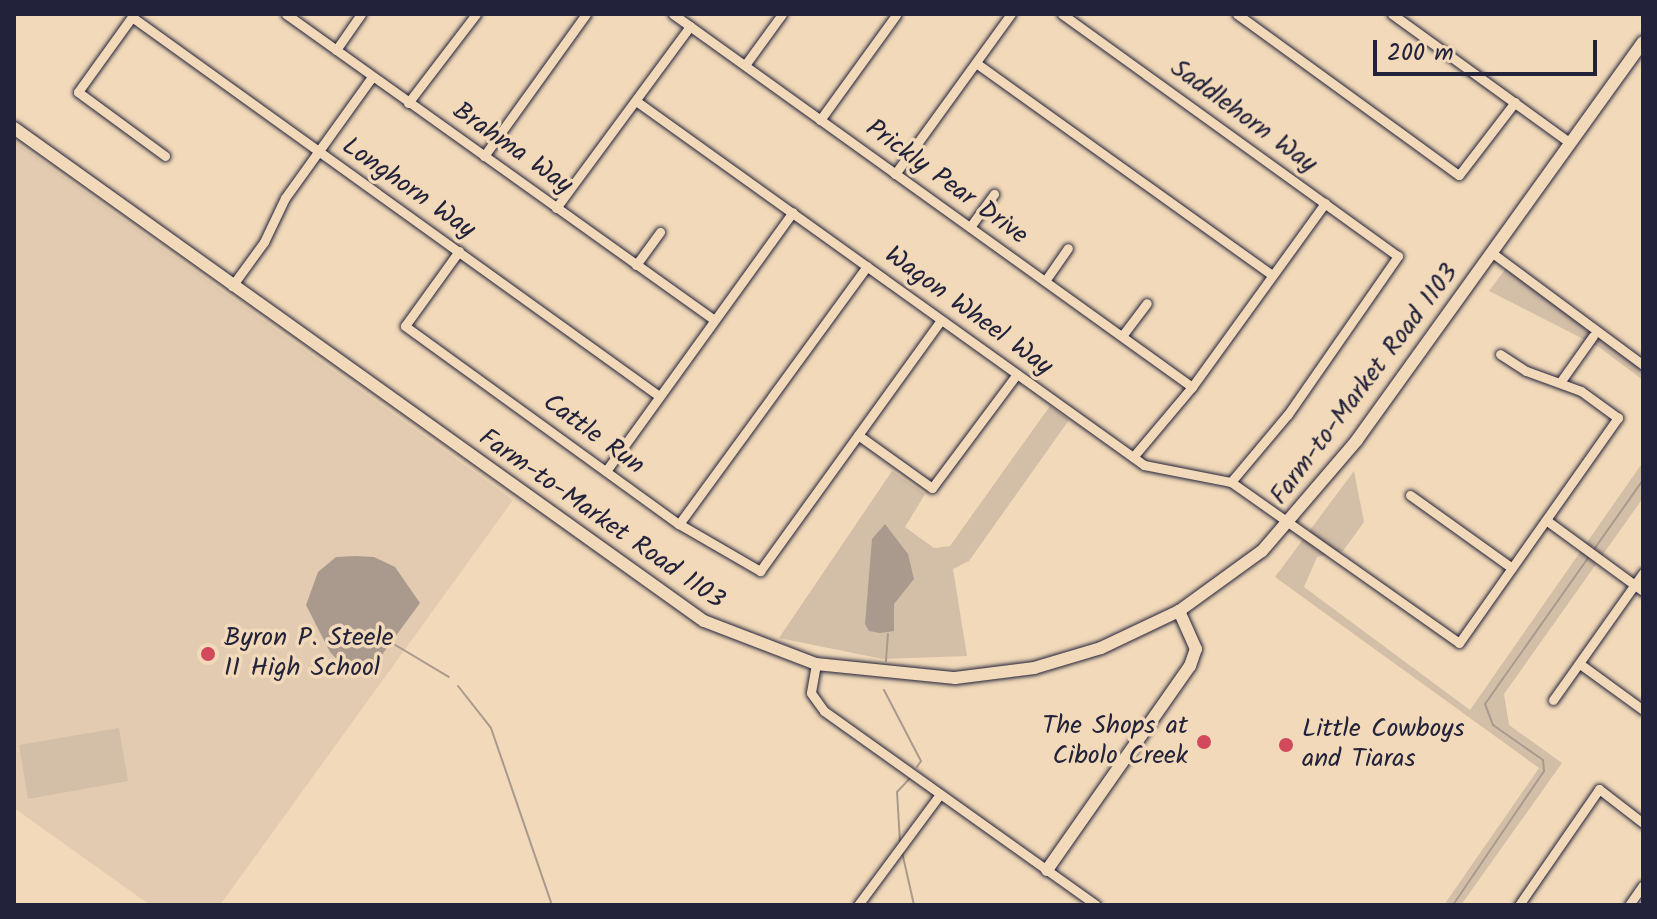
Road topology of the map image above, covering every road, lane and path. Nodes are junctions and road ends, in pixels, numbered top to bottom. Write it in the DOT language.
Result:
graph roads {
  1 [pos="286,14"];
  2 [pos="361,14"];
  3 [pos="476,14"];
  4 [pos="673,14"];
  5 [pos="782,14"];
  6 [pos="1011,14"];
  7 [pos="1062,14"];
  8 [pos="1237,14"];
  9 [pos="1392,14"];
  10 [pos="584,15"];
  11 [pos="896,15"];
  12 [pos="133,16"];
  13 [pos="690,26"];
  14 [pos="1643,42"];
  15 [pos="336,50"];
  16 [pos="976,63"];
  17 [pos="745,65"];
  18 [pos="372,77"];
  19 [pos="636,101"];
  20 [pos="1515,102"];
  21 [pos="408,103"];
  22 [pos="820,120"];
  23 [pos="14,128"];
  24 [pos="1570,143"];
  25 [pos="319,152"];
  26 [pos="165,156"];
  27 [pos="484,156"];
  28 [pos="895,174"];
  29 [pos="994,194"];
  30 [pos="1325,203"];
  31 [pos="556,208"];
  32 [pos="793,212"];
  33 [pos="970,227"];
  34 [pos="660,232"];
  35 [pos="1068,248"];
  36 [pos="459,251"];
  37 [pos="1491,252"];
  38 [pos="636,265"];
  39 [pos="867,266"];
  40 [pos="1272,275"];
  41 [pos="1045,281"];
  42 [pos="232,286"];
  43 [pos="1147,303"];
  44 [pos="713,319"];
  45 [pos="941,320"];
  46 [pos="1122,336"];
  47 [pos="1593,336"];
  48 [pos="1500,354"];
  49 [pos="1643,365"];
  50 [pos="1017,374"];
  51 [pos="1561,381"];
  52 [pos="1192,387"];
  53 [pos="659,396"];
  54 [pos="858,435"];
  55 [pos="1133,457"];
  56 [pos="606,471"];
  57 [pos="1231,482"];
  58 [pos="1410,495"];
  59 [pos="1546,520"];
  60 [pos="679,524"];
  61 [pos="1290,524"];
  62 [pos="1512,568"];
  63 [pos="1643,573"];
  64 [pos="1639,588"];
  65 [pos="1179,611"];
  66 [pos="816,664"];
  67 [pos="1580,664"];
  68 [pos="1553,700"];
  69 [pos="1643,710"];
  70 [pos="940,794"];
  71 [pos="1643,823"];
  72 [pos="1047,870"];
  73 [pos="1643,885"];
  74 [pos="858,905"];
  75 [pos="1096,905"];
  76 [pos="1519,905"];
  77 [pos="1629,905"];
  1 -- 15 [label="street, Brahma Way"];
  2 -- 15 [label="street"];
  3 -- 21 [label="street"];
  4 -- 13 [label="street, Prickly Pear Drive"];
  5 -- 17 [label="street"];
  6 -- 16 [label="street"];
  7 -- 30 [label="street, Saddlehorn Way"];
  8 -- 20 [label="street"];
  9 -- 20 [label="street"];
  10 -- 27 [label="street"];
  11 -- 22 [label="street"];
  12 -- 25 [label="street, Longhorn Way"];
  12 -- 26 [label="street"];
  13 -- 17 [label="street, Prickly Pear Drive"];
  13 -- 19 [label="street"];
  14 -- 24 [label="main road, Farm-to-Market Road 1103"];
  15 -- 18 [label="street, Brahma Way"];
  16 -- 28 [label="street"];
  16 -- 40 [label="street"];
  17 -- 22 [label="street, Prickly Pear Drive"];
  18 -- 21 [label="street, Brahma Way"];
  18 -- 25 [label="street"];
  19 -- 31 [label="street"];
  19 -- 32 [label="street, Wagon Wheel Way"];
  20 -- 24 [label="street"];
  21 -- 27 [label="street, Brahma Way"];
  22 -- 28 [label="street, Prickly Pear Drive"];
  23 -- 42 [label="main road, Farm-to-Market Road 1103"];
  24 -- 37 [label="main road, Farm-to-Market Road 1103"];
  25 -- 36 [label="street, Longhorn Way"];
  25 -- 42 [label="street"];
  27 -- 31 [label="street, Brahma Way"];
  28 -- 33 [label="street, Prickly Pear Drive"];
  29 -- 33 [label="street"];
  30 -- 40 [label="street"];
  30 -- 57 [label="street, Saddlehorn Way"];
  31 -- 38 [label="street, Brahma Way"];
  32 -- 39 [label="street, Wagon Wheel Way"];
  32 -- 44 [label="street"];
  33 -- 41 [label="street, Prickly Pear Drive"];
  34 -- 38 [label="street"];
  35 -- 41 [label="street"];
  36 -- 53 [label="street, Longhorn Way"];
  36 -- 56 [label="street, Cattle Run"];
  37 -- 49 [label="street"];
  37 -- 61 [label="main road, Farm-to-Market Road 1103"];
  38 -- 44 [label="street, Brahma Way"];
  39 -- 45 [label="street, Wagon Wheel Way"];
  39 -- 60 [label="street"];
  40 -- 52 [label="street"];
  41 -- 46 [label="street, Prickly Pear Drive"];
  42 -- 66 [label="main road, Farm-to-Market Road 1103"];
  43 -- 46 [label="street"];
  44 -- 53 [label="street"];
  45 -- 50 [label="street, Wagon Wheel Way"];
  45 -- 54 [label="street"];
  46 -- 52 [label="street, Prickly Pear Drive"];
  47 -- 51 [label="street"];
  48 -- 51 [label="street"];
  50 -- 54 [label="street"];
  50 -- 55 [label="street, Wagon Wheel Way"];
  51 -- 59 [label="street"];
  52 -- 55 [label="street"];
  53 -- 56 [label="street"];
  54 -- 60 [label="street, Cattle Run"];
  55 -- 57 [label="street, Wagon Wheel Way"];
  56 -- 60 [label="street, Cattle Run"];
  57 -- 61 [label="street, Wagon Wheel Way"];
  58 -- 62 [label="street"];
  59 -- 62 [label="street"];
  59 -- 64 [label="street"];
  61 -- 62 [label="street, Wagon Wheel Way"];
  61 -- 65 [label="main road, Farm-to-Market Road 1103"];
  63 -- 64 [label="street"];
  64 -- 67 [label="street"];
  65 -- 66 [label="main road, Farm-to-Market Road 1103"];
  65 -- 72 [label="main road"];
  66 -- 70 [label="street"];
  67 -- 68 [label="street"];
  67 -- 69 [label="street"];
  70 -- 72 [label="street"];
  70 -- 74 [label="street"];
  71 -- 76 [label="street"];
  72 -- 75 [label="street"];
  73 -- 77 [label="street"];
}
